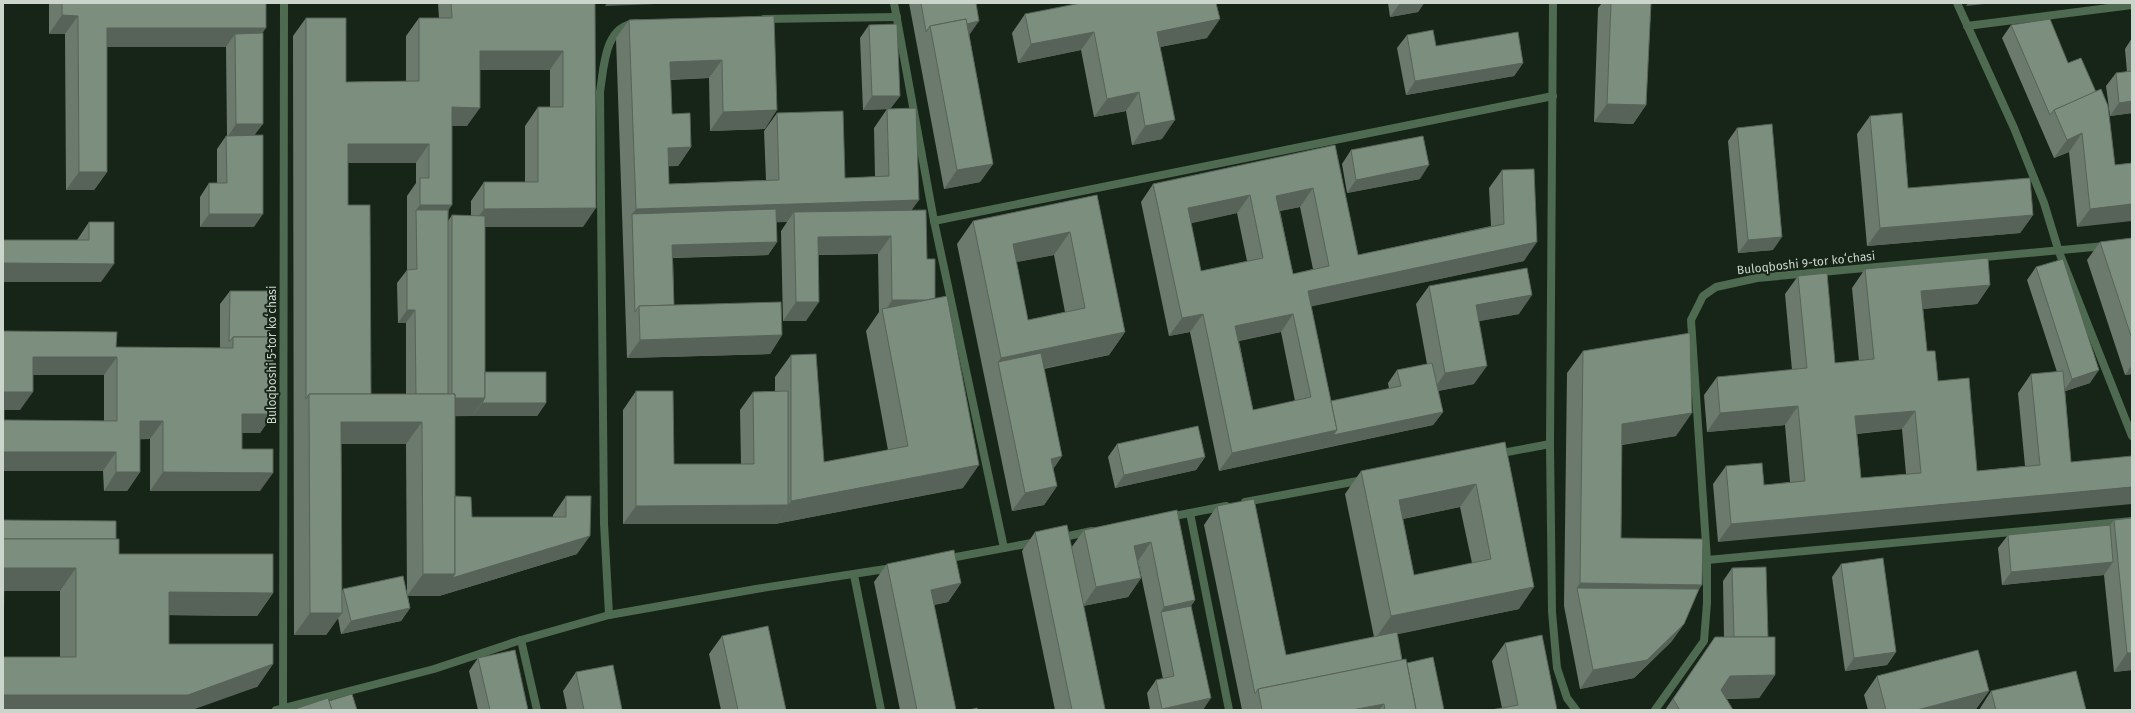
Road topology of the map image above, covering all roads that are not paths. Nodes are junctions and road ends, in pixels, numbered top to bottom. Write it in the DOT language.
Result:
graph roads {
  1 [pos="284,3"];
  2 [pos="894,3"];
  3 [pos="1553,3"];
  4 [pos="1957,3"];
  5 [pos="2132,6"];
  6 [pos="897,17"];
  7 [pos="754,19"];
  8 [pos="646,22"];
  9 [pos="1967,26"];
  10 [pos="1553,96"];
  11 [pos="934,221"];
  12 [pos="2117,245"];
  13 [pos="2059,252"];
  14 [pos="2132,436"];
  15 [pos="1550,444"];
  16 [pos="1487,456"];
  17 [pos="1370,478"];
  18 [pos="1190,512"];
  19 [pos="1159,518"];
  20 [pos="2132,521"];
  21 [pos="1097,530"];
  22 [pos="1004,548"];
  23 [pos="936,560"];
  24 [pos="1707,560"];
  25 [pos="899,567"];
  26 [pos="854,575"];
  27 [pos="609,615"];
  28 [pos="521,640"];
  29 [pos="280,709"];
  30 [pos="537,710"];
  31 [pos="881,710"];
  32 [pos="1229,710"];
  33 [pos="1576,710"];
  34 [pos="1655,710"];
  1 -- 29 [label="street, Buloqboshi 5-tor koʻchasi"];
  2 -- 6 [label="street"];
  3 -- 10 [label="street"];
  4 -- 9 [label="street"];
  5 -- 9 [label="street"];
  6 -- 7 [label="street"];
  6 -- 11 [label="street"];
  8 -- 27 [label="street"];
  9 -- 13 [label="street"];
  10 -- 11 [label="street"];
  10 -- 15 [label="street"];
  11 -- 22 [label="street"];
  12 -- 13 [label="street, Buloqboshi 9-tor koʻchasi"];
  13 -- 14 [label="street"];
  13 -- 24 [label="street, Buloqboshi 9-tor koʻchasi"];
  15 -- 16 [label="street"];
  15 -- 33 [label="street"];
  17 -- 18 [label="street"];
  18 -- 19 [label="street"];
  18 -- 32 [label="street"];
  20 -- 24 [label="street"];
  21 -- 22 [label="street"];
  22 -- 23 [label="street"];
  24 -- 34 [label="street, Buloqboshi 9-tor koʻchasi"];
  25 -- 26 [label="street"];
  26 -- 27 [label="street"];
  26 -- 31 [label="street"];
  27 -- 28 [label="street"];
  28 -- 29 [label="street"];
  28 -- 30 [label="street"];
}
